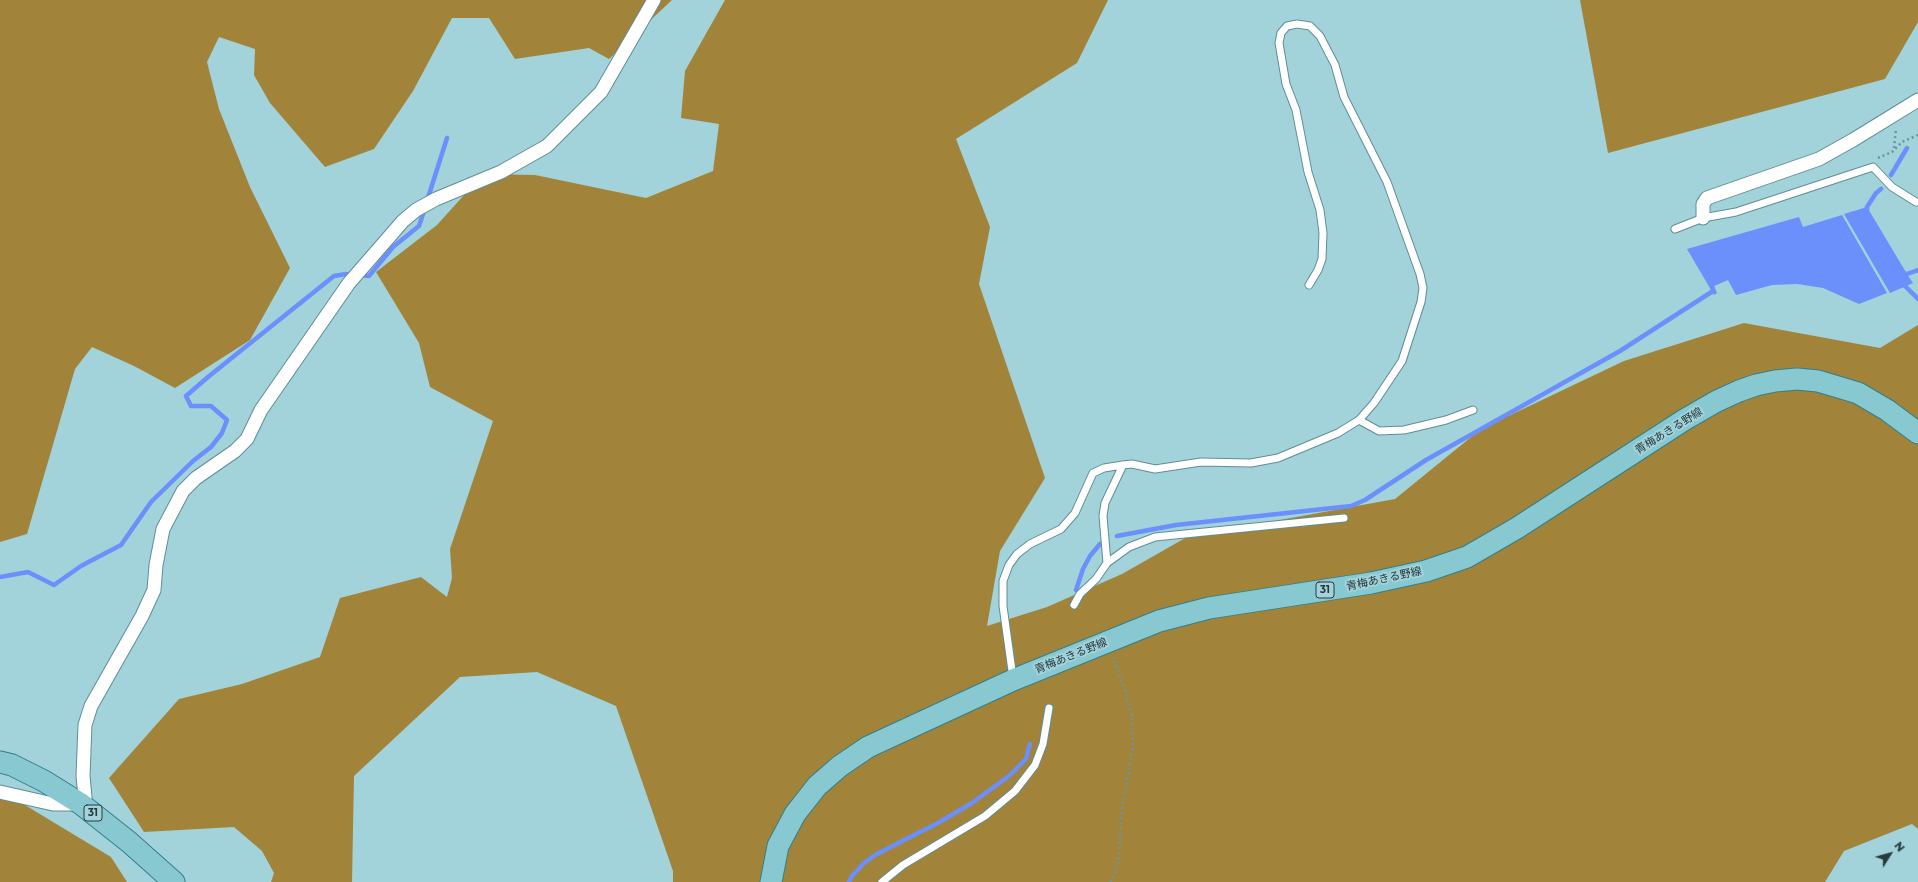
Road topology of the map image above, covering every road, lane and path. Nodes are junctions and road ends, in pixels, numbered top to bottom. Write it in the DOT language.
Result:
graph roads {
  1 [pos="654,0"];
  2 [pos="1918,100"];
  3 [pos="1897,125"];
  4 [pos="1918,135"];
  5 [pos="1894,149"];
  6 [pos="1892,152"];
  7 [pos="1917,202"];
  8 [pos="1703,218"];
  9 [pos="1675,229"];
  10 [pos="1309,285"];
  11 [pos="1473,410"];
  12 [pos="1359,420"];
  13 [pos="1918,433"];
  14 [pos="1123,465"];
  15 [pos="1344,518"];
  16 [pos="1107,563"];
  17 [pos="1074,605"];
  18 [pos="1108,641"];
  19 [pos="1013,680"];
  20 [pos="1049,708"];
  21 [pos="0,762"];
  22 [pos="0,792"];
  23 [pos="82,804"];
  24 [pos="174,882"];
  25 [pos="771,882"];
  26 [pos="882,882"];
  27 [pos="1110,882"];
  1 -- 23 [label="street"];
  2 -- 8 [label="street"];
  3 -- 5 [label="path"];
  4 -- 5 [label="path"];
  5 -- 6 [label="path"];
  7 -- 8 [label="lane"];
  8 -- 9 [label="lane"];
  10 -- 12 [label="lane"];
  11 -- 12 [label="lane"];
  12 -- 14 [label="lane"];
  13 -- 18 [label="main road, 青梅あきる野線 / 31"];
  14 -- 16 [label="lane"];
  14 -- 19 [label="lane"];
  15 -- 16 [label="lane"];
  16 -- 17 [label="lane"];
  18 -- 19 [label="main road, 青梅あきる野線 / 31"];
  18 -- 27 [label="path"];
  19 -- 25 [label="main road, 青梅あきる野線 / 31"];
  20 -- 26 [label="lane"];
  21 -- 23 [label="main road, 31"];
  22 -- 23 [label="street"];
  23 -- 24 [label="main road, 31"];
}
